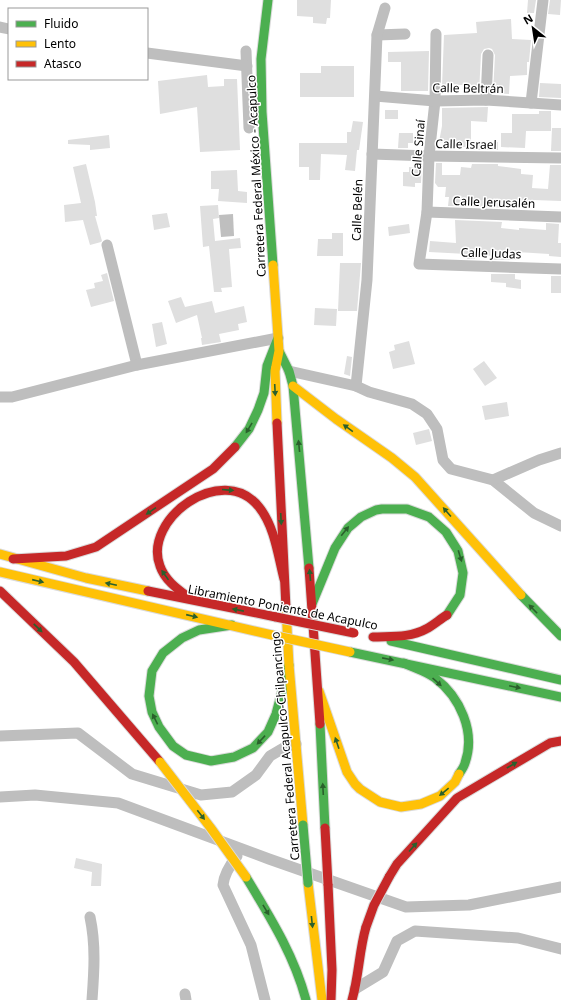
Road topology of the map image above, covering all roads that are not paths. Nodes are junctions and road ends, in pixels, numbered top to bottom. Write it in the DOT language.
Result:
graph roads {
  1 [pos="268,0"];
  2 [pos="543,0"];
  3 [pos="385,8"];
  4 [pos="405,34"];
  5 [pos="436,34"];
  6 [pos="377,35"];
  7 [pos="246,51"];
  8 [pos="148,53"];
  9 [pos="488,55"];
  10 [pos="247,66"];
  11 [pos="375,96"];
  12 [pos="486,100"];
  13 [pos="435,101"];
  14 [pos="531,103"];
  15 [pos="561,105"];
  16 [pos="249,128"];
  17 [pos="372,154"];
  18 [pos="429,156"];
  19 [pos="561,158"];
  20 [pos="427,212"];
  21 [pos="561,217"];
  22 [pos="107,245"];
  23 [pos="420,264"];
  24 [pos="561,268"];
  25 [pos="278,338"];
  26 [pos="279,351"];
  27 [pos="137,365"];
  28 [pos="289,371"];
  29 [pos="293,386"];
  30 [pos="356,386"];
  31 [pos="0,397"];
  32 [pos="561,453"];
  33 [pos="493,480"];
  34 [pos="561,526"];
  35 [pos="0,554"];
  36 [pos="13,559"];
  37 [pos="0,572"];
  38 [pos="284,578"];
  39 [pos="0,591"];
  40 [pos="194,601"];
  41 [pos="312,604"];
  42 [pos="232,625"];
  43 [pos="364,635"];
  44 [pos="561,636"];
  45 [pos="404,663"];
  46 [pos="289,665"];
  47 [pos="561,680"];
  48 [pos="319,691"];
  49 [pos="561,697"];
  50 [pos="0,736"];
  51 [pos="561,741"];
  52 [pos="296,744"];
  53 [pos="0,797"];
  54 [pos="242,849"];
  55 [pos="561,886"];
  56 [pos="90,917"];
  57 [pos="561,949"];
  58 [pos="355,989"];
  59 [pos="92,1000"];
  60 [pos="265,1000"];
  61 [pos="306,1000"];
  62 [pos="322,1000"];
  63 [pos="332,1000"];
  64 [pos="352,1000"];
  1 -- 25 [label="main road, Carretera Federal México - Acapulco"];
  2 -- 14 [label="street"];
  3 -- 6 [label="street, Calle Belén"];
  4 -- 6 [label="street"];
  5 -- 13 [label="street, Calle Sinaí"];
  6 -- 11 [label="street, Calle Belén"];
  7 -- 10 [label="street"];
  8 -- 10 [label="street"];
  9 -- 12 [label="street"];
  10 -- 16 [label="street"];
  11 -- 13 [label="street, Calle Beltrán"];
  11 -- 17 [label="street, Calle Belén"];
  12 -- 13 [label="street, Calle Beltrán"];
  12 -- 14 [label="street, Calle Beltrán"];
  13 -- 18 [label="street, Calle Sinaí"];
  14 -- 15 [label="street, Calle Beltrán"];
  17 -- 18 [label="street, Calle Israel"];
  17 -- 30 [label="street, Calle Belén"];
  18 -- 19 [label="street, Calle Israel"];
  18 -- 20 [label="street, Calle Sinaí"];
  20 -- 21 [label="street, Calle Jerusalén"];
  20 -- 23 [label="street, Calle Sinaí"];
  22 -- 27 [label="street"];
  23 -- 24 [label="street, Calle Judas"];
  25 -- 26 [label="main road, Carretera Federal México - Acapulco"];
  25 -- 27 [label="street"];
  25 -- 36 [label="main road, one-way"];
  26 -- 28 [label="main road"];
  26 -- 38 [label="main road, Carretera Federal Acapulco-Chilpancingo, one-way"];
  27 -- 31 [label="street"];
  28 -- 29 [label="main road"];
  28 -- 30 [label="street"];
  41 -- 29 [label="main road, one-way"];
  44 -- 29 [label="main road, one-way"];
  30 -- 33 [label="street"];
  32 -- 33 [label="street"];
  33 -- 34 [label="street"];
  35 -- 36 [label="main road, Libramiento Poniente de Acapulco"];
  40 -- 36 [label="main road, Libramiento Poniente de Acapulco, one-way"];
  37 -- 42 [label="main road, one-way"];
  40 -- 38 [label="main road, one-way"];
  38 -- 46 [label="main road, Carretera Federal Acapulco-Chilpancingo"];
  39 -- 61 [label="main road, one-way, bridge"];
  43 -- 40 [label="main road, Libramiento Poniente de Acapulco, one-way, bridge"];
  41 -- 43 [label="main road, one-way"];
  41 -- 48 [label="main road"];
  42 -- 45 [label="main road, one-way, bridge"];
  46 -- 42 [label="main road, one-way"];
  43 -- 47 [label="main road, Libramiento Poniente de Acapulco"];
  45 -- 48 [label="main road, one-way"];
  45 -- 49 [label="main road, one-way"];
  46 -- 52 [label="main road, Carretera Federal Acapulco-Chilpancingo"];
  63 -- 48 [label="main road, one-way, bridge"];
  50 -- 52 [label="street"];
  58 -- 51 [label="main road, one-way, bridge"];
  52 -- 62 [label="main road, Carretera Federal Acapulco-Chilpancingo, one-way, bridge"];
  53 -- 54 [label="street"];
  54 -- 55 [label="street"];
  54 -- 60 [label="street"];
  56 -- 59 [label="street"];
  57 -- 58 [label="street"];
  58 -- 64 [label="main road"];
}
